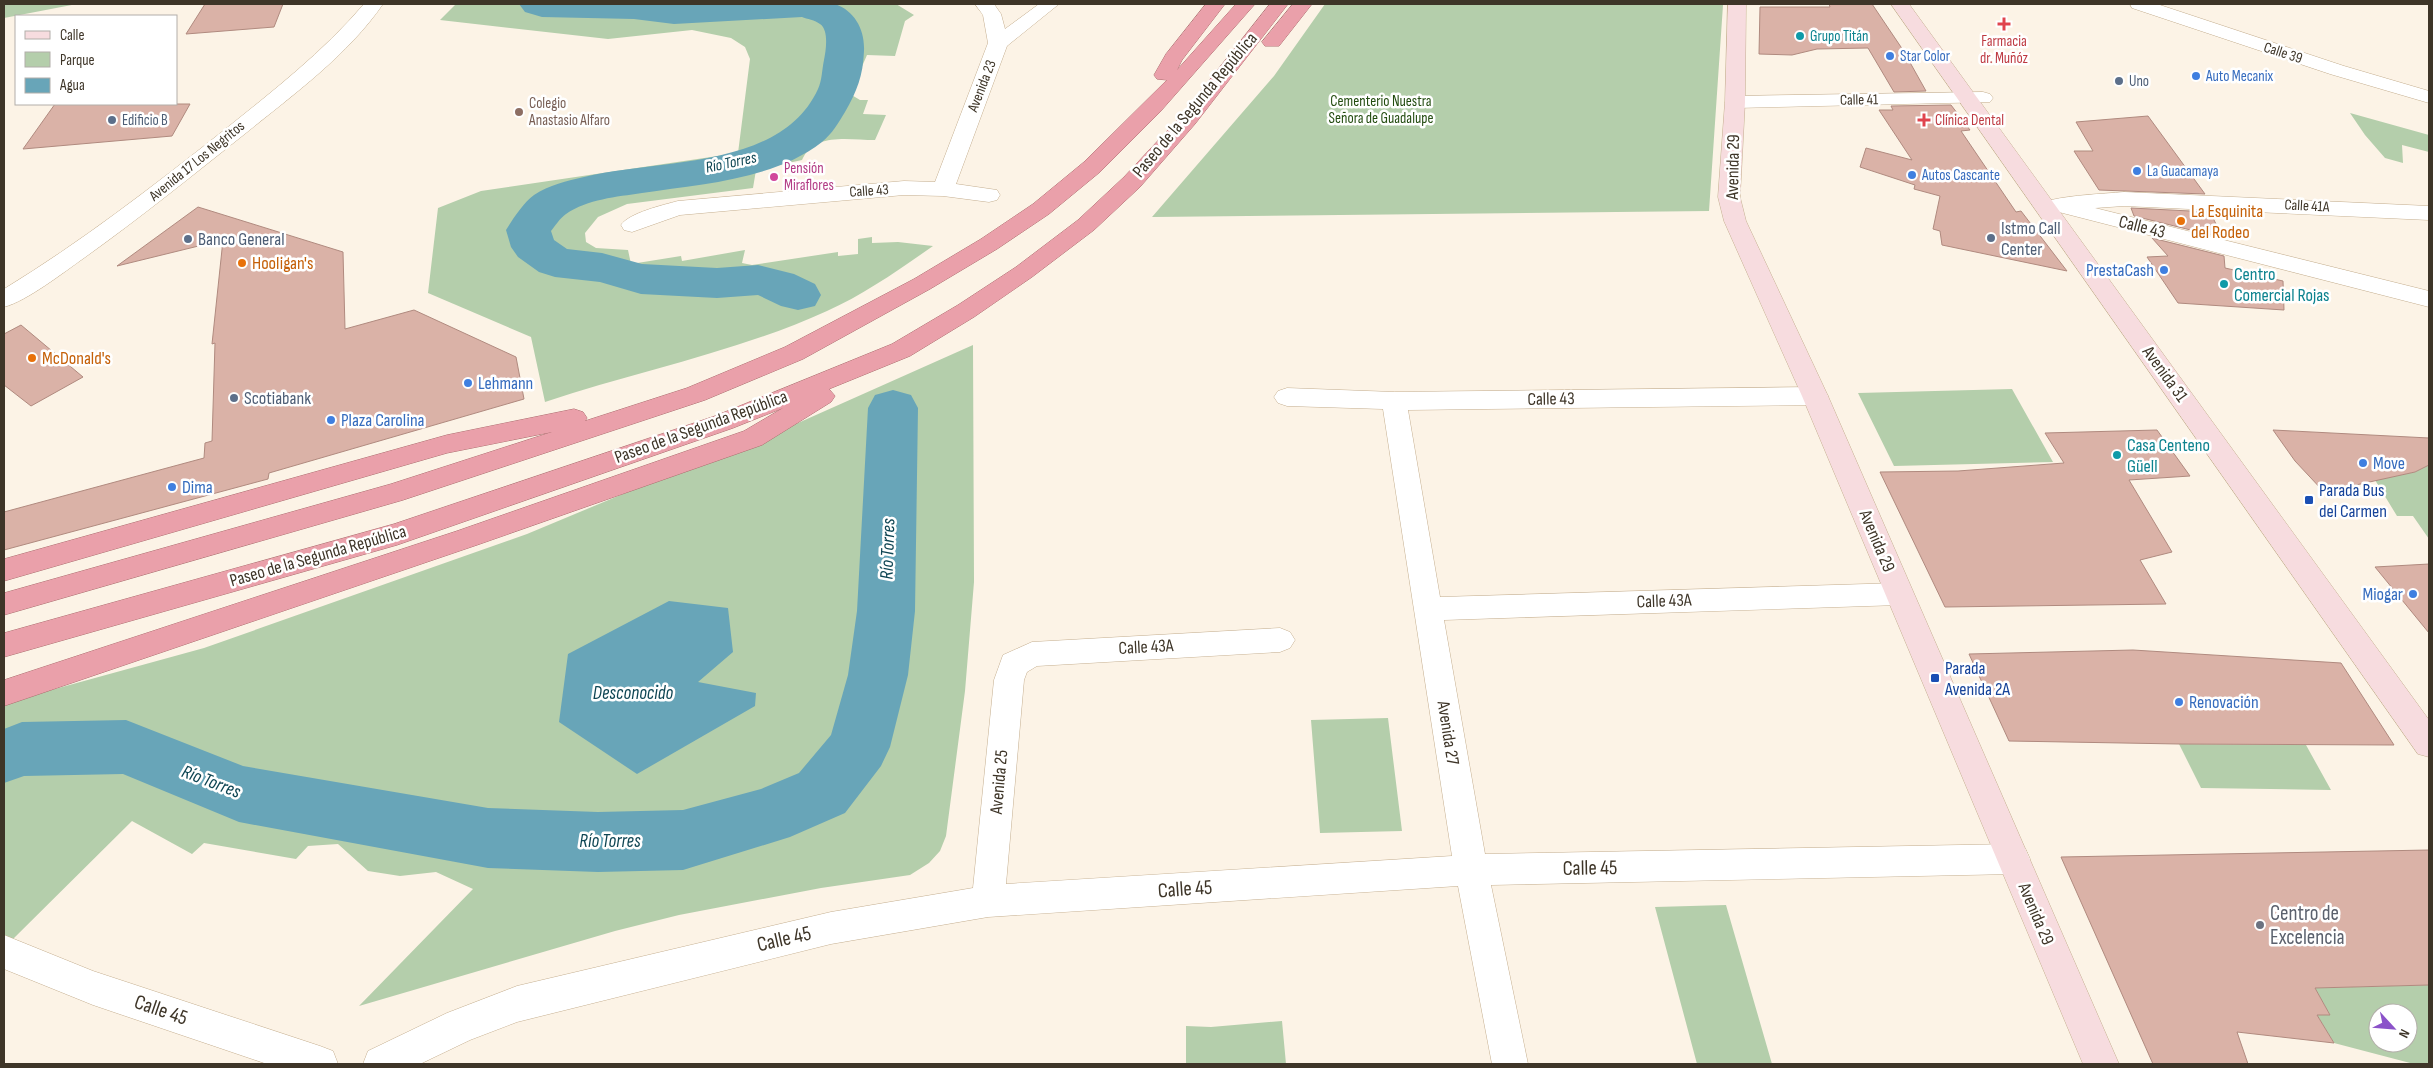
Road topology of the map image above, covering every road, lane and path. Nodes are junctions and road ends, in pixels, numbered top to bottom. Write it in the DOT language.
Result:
graph roads {
  1 [pos="374,4"];
  2 [pos="984,4"];
  3 [pos="1050,4"];
  4 [pos="1216,4"];
  5 [pos="1246,4"];
  6 [pos="1279,4"];
  7 [pos="1303,4"];
  8 [pos="1737,4"];
  9 [pos="1900,4"];
  10 [pos="1914,4"];
  11 [pos="2139,4"];
  12 [pos="998,44"];
  13 [pos="2429,97"];
  14 [pos="1975,98"];
  15 [pos="1735,102"];
  16 [pos="1153,108"];
  17 [pos="1188,120"];
  18 [pos="943,189"];
  19 [pos="989,195"];
  20 [pos="2124,199"];
  21 [pos="2059,205"];
  22 [pos="2429,213"];
  23 [pos="632,225"];
  24 [pos="2148,229"];
  25 [pos="2075,237"];
  26 [pos="4,299"];
  27 [pos="2429,299"];
  28 [pos="901,350"];
  29 [pos="696,394"];
  30 [pos="1815,396"];
  31 [pos="1286,397"];
  32 [pos="1394,401"];
  33 [pos="2235,460"];
  34 [pos="4,570"];
  35 [pos="1899,594"];
  36 [pos="4,604"];
  37 [pos="1428,609"];
  38 [pos="1280,640"];
  39 [pos="4,645"];
  40 [pos="1014,664"];
  41 [pos="4,693"];
  42 [pos="2429,714"];
  43 [pos="2429,744"];
  44 [pos="2013,860"];
  45 [pos="1471,870"];
  46 [pos="988,901"];
  47 [pos="4,952"];
  48 [pos="320,1064"];
  49 [pos="382,1064"];
  50 [pos="1510,1064"];
  51 [pos="2102,1064"];
  1 -- 26 [label="street, Avenida 17 Los Negritos"];
  2 -- 12 [label="street"];
  3 -- 12 [label="street, Avenida 23"];
  4 -- 16 [label="highway"];
  5 -- 16 [label="highway, Paseo de la Segunda República"];
  6 -- 17 [label="highway, Paseo de la Segunda República"];
  7 -- 17 [label="highway"];
  8 -- 15 [label="main road, Avenida 29"];
  9 -- 14 [label="main road, Avenida 31"];
  10 -- 14 [label="main road, Avenida 31"];
  11 -- 13 [label="street, Calle 39"];
  12 -- 18 [label="street, Avenida 23"];
  14 -- 15 [label="street, Calle 41"];
  14 -- 21 [label="main road, Avenida 31"];
  14 -- 25 [label="main road, Avenida 31"];
  15 -- 30 [label="main road, Avenida 29"];
  16 -- 29 [label="highway, Paseo de la Segunda República"];
  17 -- 28 [label="highway, Paseo de la Segunda República"];
  18 -- 19 [label="street, Calle 43"];
  18 -- 23 [label="street, Calle 43"];
  20 -- 21 [label="street, Calle 41A"];
  20 -- 22 [label="street, Calle 41A"];
  20 -- 24 [label="street"];
  21 -- 24 [label="street, Calle 43"];
  21 -- 25 [label="main road, Avenida 31"];
  24 -- 27 [label="street, Calle 43"];
  25 -- 33 [label="main road, Avenida 31"];
  28 -- 39 [label="highway, Paseo de la Segunda República"];
  28 -- 41 [label="highway"];
  29 -- 34 [label="highway"];
  29 -- 36 [label="highway, Paseo de la Segunda República"];
  30 -- 32 [label="street, Calle 43"];
  30 -- 35 [label="main road, Avenida 29"];
  31 -- 32 [label="street, Calle 43"];
  32 -- 37 [label="street, Avenida 27"];
  33 -- 42 [label="main road, Avenida 31"];
  33 -- 43 [label="main road, Avenida 31"];
  35 -- 37 [label="street, Calle 43A"];
  35 -- 44 [label="main road, Avenida 29"];
  37 -- 45 [label="street, Avenida 27"];
  38 -- 40 [label="street, Calle 43A"];
  40 -- 46 [label="street, Avenida 25"];
  44 -- 45 [label="street, Calle 45"];
  44 -- 51 [label="main road, Avenida 29"];
  45 -- 46 [label="street, Calle 45"];
  45 -- 50 [label="street, Avenida 27"];
  46 -- 49 [label="street, Calle 45"];
  47 -- 48 [label="street, Calle 45"];
}
